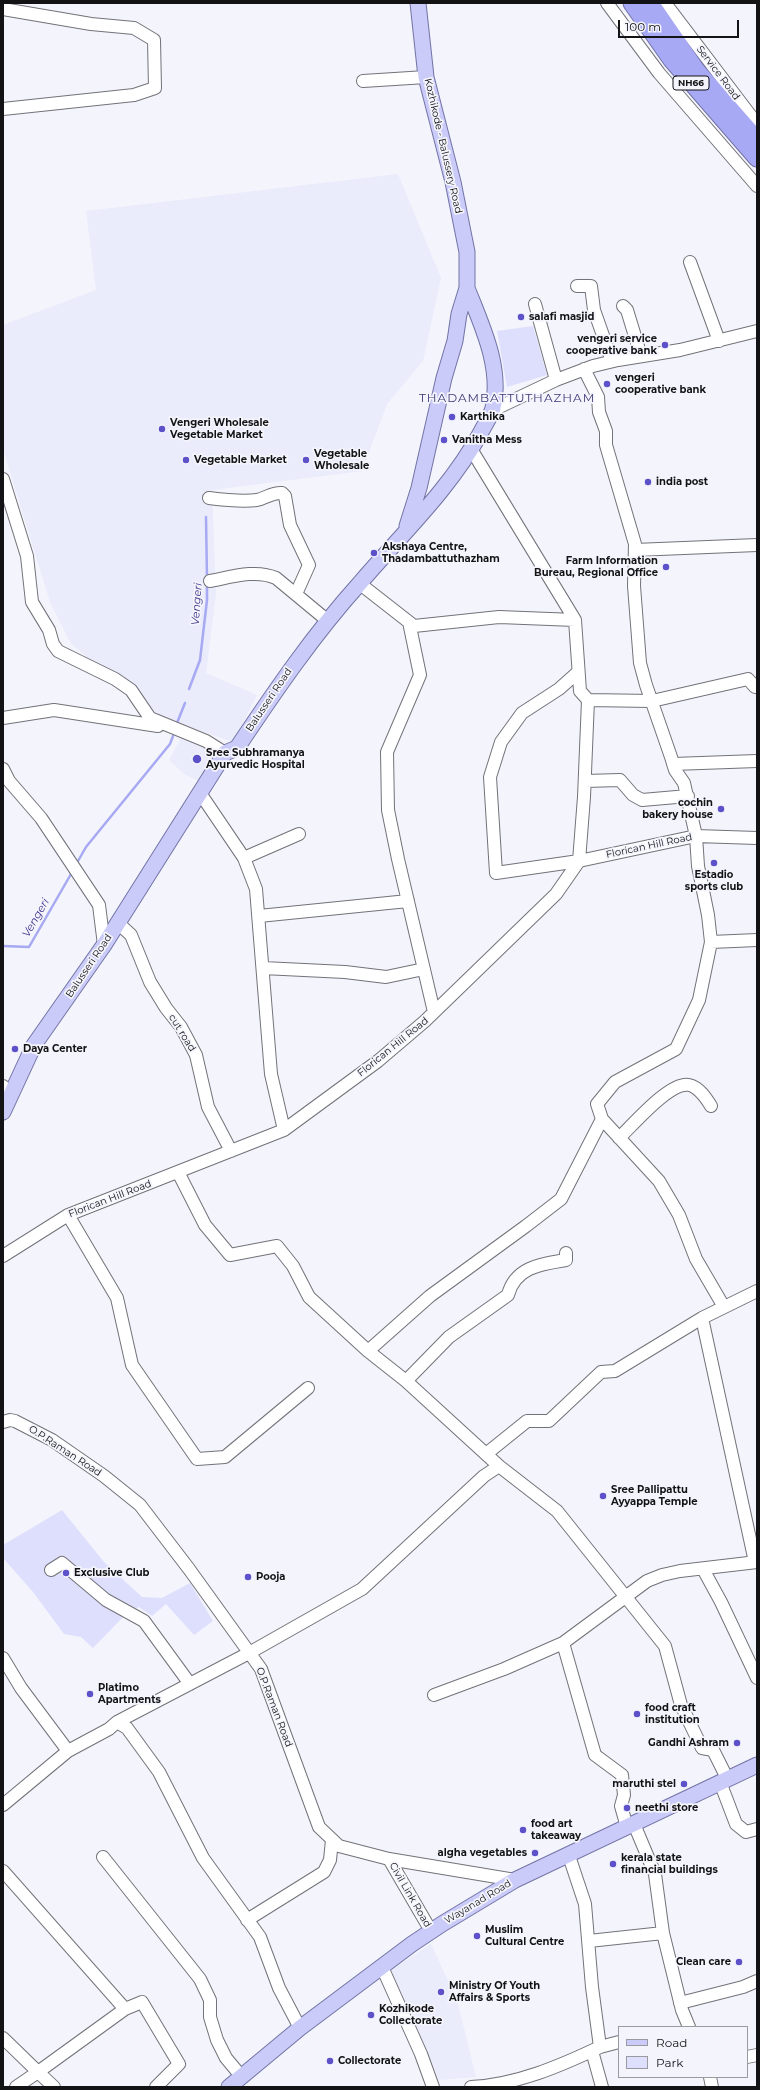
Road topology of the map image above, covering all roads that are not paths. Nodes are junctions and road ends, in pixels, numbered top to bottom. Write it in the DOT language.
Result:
graph roads {
  1 [pos="418,3"];
  2 [pos="607,3"];
  3 [pos="632,3"];
  4 [pos="650,3"];
  5 [pos="665,3"];
  6 [pos="3,9"];
  7 [pos="426,77"];
  8 [pos="363,81"];
  9 [pos="3,109"];
  10 [pos="757,124"];
  11 [pos="757,140"];
  12 [pos="757,158"];
  13 [pos="757,186"];
  14 [pos="690,262"];
  15 [pos="577,286"];
  16 [pos="467,288"];
  17 [pos="535,304"];
  18 [pos="623,306"];
  19 [pos="757,331"];
  20 [pos="719,341"];
  21 [pos="641,356"];
  22 [pos="612,361"];
  23 [pos="584,369"];
  24 [pos="556,380"];
  25 [pos="493,410"];
  26 [pos="471,449"];
  27 [pos="3,479"];
  28 [pos="209,498"];
  29 [pos="404,536"];
  30 [pos="757,545"];
  31 [pos="635,550"];
  32 [pos="210,580"];
  33 [pos="359,583"];
  34 [pos="296,594"];
  35 [pos="575,620"];
  36 [pos="328,621"];
  37 [pos="409,622"];
  38 [pos="577,673"];
  39 [pos="757,687"];
  40 [pos="588,700"];
  41 [pos="652,701"];
  42 [pos="3,718"];
  43 [pos="174,729"];
  44 [pos="225,753"];
  45 [pos="757,761"];
  46 [pos="673,764"];
  47 [pos="3,769"];
  48 [pos="584,781"];
  49 [pos="200,793"];
  50 [pos="688,796"];
  51 [pos="299,834"];
  52 [pos="696,836"];
  53 [pos="757,838"];
  54 [pos="244,858"];
  55 [pos="579,861"];
  56 [pos="408,901"];
  57 [pos="259,916"];
  58 [pos="118,923"];
  59 [pos="757,940"];
  60 [pos="712,942"];
  61 [pos="104,945"];
  62 [pos="263,968"];
  63 [pos="424,969"];
  64 [pos="434,1012"];
  65 [pos="7,1090"];
  66 [pos="712,1106"];
  67 [pos="3,1112"];
  68 [pos="602,1119"];
  69 [pos="284,1130"];
  70 [pos="619,1138"];
  71 [pos="231,1151"];
  72 [pos="178,1172"];
  73 [pos="68,1214"];
  74 [pos="566,1253"];
  75 [pos="3,1256"];
  76 [pos="757,1291"];
  77 [pos="724,1307"];
  78 [pos="702,1318"];
  79 [pos="368,1351"];
  80 [pos="406,1381"];
  81 [pos="308,1388"];
  82 [pos="3,1422"];
  83 [pos="486,1454"];
  84 [pos="499,1466"];
  85 [pos="756,1562"];
  86 [pos="703,1568"];
  87 [pos="51,1570"];
  88 [pos="626,1598"];
  89 [pos="563,1643"];
  90 [pos="249,1653"];
  91 [pos="3,1658"];
  92 [pos="757,1678"];
  93 [pos="190,1684"];
  94 [pos="434,1695"];
  95 [pos="117,1722"];
  96 [pos="68,1751"];
  97 [pos="757,1765"];
  98 [pos="724,1780"];
  99 [pos="3,1805"];
  100 [pos="630,1826"];
  101 [pos="757,1829"];
  102 [pos="332,1840"];
  103 [pos="569,1856"];
  104 [pos="103,1857"];
  105 [pos="389,1859"];
  106 [pos="3,1871"];
  107 [pos="514,1880"];
  108 [pos="247,1920"];
  109 [pos="431,1931"];
  110 [pos="663,1933"];
  111 [pos="589,1941"];
  112 [pos="382,1967"];
  113 [pos="757,1981"];
  114 [pos="680,2003"];
  115 [pos="125,2009"];
  116 [pos="688,2026"];
  117 [pos="300,2028"];
  118 [pos="3,2038"];
  119 [pos="618,2042"];
  120 [pos="596,2049"];
  121 [pos="38,2072"];
  122 [pos="241,2076"];
  123 [pos="16,2087"];
  124 [pos="54,2087"];
  125 [pos="156,2087"];
  126 [pos="229,2087"];
  127 [pos="432,2087"];
  128 [pos="442,2087"];
  129 [pos="471,2087"];
  130 [pos="602,2087"];
  1 -- 7 [label="main road, Kozhikode - Balussery Road"];
  2 -- 13 [label="street"];
  3 -- 12 [label="highway, NH66"];
  4 -- 11 [label="highway, NH66"];
  5 -- 10 [label="street, Service Road"];
  6 -- 9 [label="street"];
  7 -- 8 [label="street"];
  7 -- 16 [label="main road, Kozhikode - Balussery Road"];
  14 -- 20 [label="street"];
  15 -- 22 [label="street"];
  16 -- 25 [label="main road, Balusseri Road"];
  16 -- 29 [label="main road"];
  17 -- 24 [label="street"];
  18 -- 21 [label="street"];
  19 -- 20 [label="street"];
  20 -- 21 [label="street"];
  21 -- 22 [label="street"];
  22 -- 23 [label="street"];
  23 -- 24 [label="street"];
  23 -- 31 [label="street"];
  24 -- 25 [label="street"];
  25 -- 26 [label="main road, Balusseri Road"];
  26 -- 29 [label="main road, Balusseri Road"];
  26 -- 35 [label="street"];
  27 -- 43 [label="street"];
  28 -- 34 [label="street"];
  29 -- 33 [label="main road, Balusseri Road"];
  30 -- 31 [label="street"];
  31 -- 41 [label="street"];
  32 -- 34 [label="street"];
  33 -- 36 [label="main road, Balusseri Road"];
  33 -- 37 [label="street"];
  34 -- 36 [label="street"];
  35 -- 37 [label="street"];
  35 -- 38 [label="street"];
  36 -- 44 [label="main road, Balusseri Road"];
  37 -- 56 [label="street"];
  38 -- 40 [label="street"];
  38 -- 55 [label="street"];
  39 -- 41 [label="street"];
  40 -- 41 [label="street"];
  40 -- 48 [label="street"];
  41 -- 46 [label="street"];
  42 -- 43 [label="street"];
  43 -- 44 [label="street"];
  44 -- 49 [label="main road, Balusseri Road"];
  45 -- 46 [label="street"];
  46 -- 50 [label="street"];
  47 -- 61 [label="street"];
  48 -- 50 [label="street"];
  48 -- 55 [label="street"];
  49 -- 54 [label="street"];
  49 -- 58 [label="main road, Balusseri Road"];
  50 -- 52 [label="street"];
  51 -- 54 [label="street"];
  52 -- 53 [label="street, Florican Hill Road"];
  52 -- 55 [label="street, Florican Hill Road"];
  52 -- 60 [label="street"];
  54 -- 57 [label="street"];
  55 -- 64 [label="street, Florican Hill Road"];
  56 -- 57 [label="street"];
  56 -- 63 [label="street"];
  57 -- 62 [label="street"];
  58 -- 61 [label="main road, Balusseri Road"];
  58 -- 71 [label="street, cut road"];
  59 -- 60 [label="street"];
  60 -- 68 [label="street"];
  61 -- 65 [label="main road, Balusseri Road"];
  62 -- 63 [label="street"];
  62 -- 69 [label="street"];
  63 -- 64 [label="street"];
  64 -- 69 [label="street, Florican Hill Road"];
  65 -- 67 [label="main road, Balusseri Road"];
  66 -- 70 [label="street"];
  68 -- 70 [label="street"];
  68 -- 79 [label="street"];
  69 -- 71 [label="street, Florican Hill Road"];
  70 -- 77 [label="street"];
  71 -- 72 [label="street, Florican Hill Road"];
  72 -- 73 [label="street, Florican Hill Road"];
  72 -- 79 [label="street"];
  73 -- 75 [label="street, Florican Hill Road"];
  73 -- 81 [label="street"];
  74 -- 80 [label="street"];
  76 -- 77 [label="street"];
  77 -- 78 [label="street"];
  78 -- 83 [label="street"];
  78 -- 85 [label="street"];
  79 -- 80 [label="street"];
  80 -- 83 [label="street"];
  82 -- 90 [label="street, O.P.Raman Road"];
  83 -- 84 [label="street"];
  84 -- 88 [label="street"];
  84 -- 90 [label="street"];
  85 -- 86 [label="street"];
  86 -- 88 [label="street"];
  86 -- 92 [label="street"];
  87 -- 93 [label="street"];
  88 -- 89 [label="street"];
  88 -- 98 [label="street"];
  89 -- 94 [label="street"];
  89 -- 100 [label="street"];
  90 -- 93 [label="street"];
  90 -- 102 [label="street, O.P.Raman Road"];
  91 -- 96 [label="street"];
  93 -- 95 [label="street"];
  95 -- 96 [label="street"];
  95 -- 108 [label="street"];
  96 -- 99 [label="street"];
  97 -- 98 [label="main road, Wayanad Road"];
  98 -- 100 [label="main road, Wayanad Road"];
  98 -- 101 [label="street"];
  100 -- 103 [label="main road, Wayanad Road"];
  100 -- 110 [label="street"];
  102 -- 105 [label="street, O.P.Raman Road"];
  102 -- 108 [label="street"];
  103 -- 107 [label="main road, Wayanad Road"];
  103 -- 111 [label="street"];
  104 -- 122 [label="street"];
  105 -- 107 [label="street, O.P.Raman Road"];
  105 -- 109 [label="street, Civil Link Road"];
  106 -- 115 [label="street"];
  107 -- 109 [label="main road, Wayanad Road"];
  108 -- 117 [label="street"];
  109 -- 112 [label="main road, Wayanad Road"];
  110 -- 111 [label="street"];
  110 -- 114 [label="street"];
  111 -- 120 [label="street"];
  112 -- 117 [label="main road, Wayanad Road"];
  112 -- 127 [label="street"];
  113 -- 114 [label="street"];
  114 -- 116 [label="street"];
  115 -- 121 [label="street"];
  115 -- 125 [label="street"];
  117 -- 122 [label="main road, Wayanad Road"];
  118 -- 121 [label="street"];
  119 -- 120 [label="street"];
  120 -- 129 [label="street"];
  120 -- 130 [label="street"];
  121 -- 123 [label="street"];
  121 -- 124 [label="street"];
  122 -- 126 [label="main road, Wayanad Road"];
  127 -- 128 [label="street"];
}
